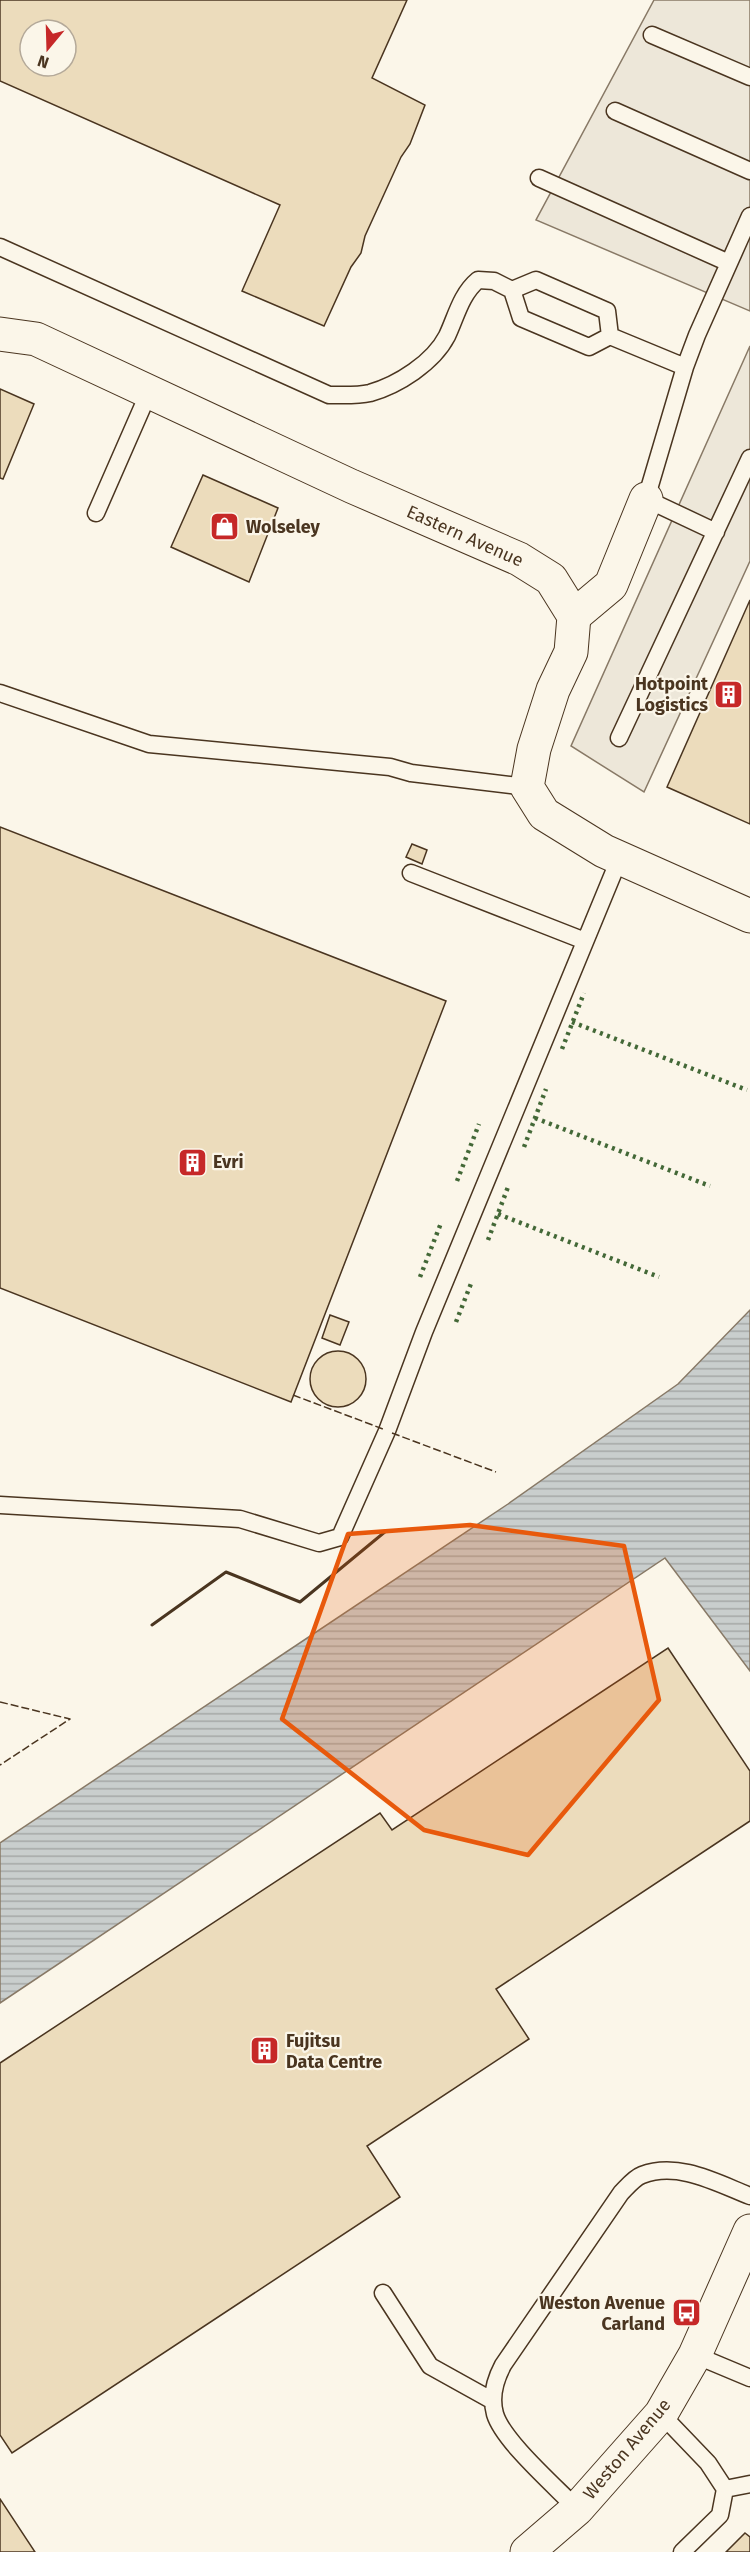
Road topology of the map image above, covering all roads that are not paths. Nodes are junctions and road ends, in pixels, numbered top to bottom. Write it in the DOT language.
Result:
graph roads {
  1 [pos="652,35"];
  2 [pos="750,77"];
  3 [pos="615,111"];
  4 [pos="750,171"];
  5 [pos="539,178"];
  6 [pos="750,216"];
  7 [pos="0,247"];
  8 [pos="729,263"];
  9 [pos="512,290"];
  10 [pos="0,334"];
  11 [pos="610,336"];
  12 [pos="685,367"];
  13 [pos="149,392"];
  14 [pos="750,458"];
  15 [pos="646,499"];
  16 [pos="96,513"];
  17 [pos="717,532"];
  18 [pos="574,616"];
  19 [pos="0,693"];
  20 [pos="620,738"];
  21 [pos="527,787"];
  22 [pos="620,857"];
  23 [pos="411,873"];
  24 [pos="750,916"];
  25 [pos="585,940"];
  26 [pos="0,1505"];
  27 [pos="750,2196"];
  28 [pos="750,2231"];
  29 [pos="383,2293"];
  30 [pos="695,2355"];
  31 [pos="750,2378"];
  32 [pos="493,2401"];
  33 [pos="661,2414"];
  34 [pos="750,2484"];
  35 [pos="725,2489"];
  36 [pos="577,2509"];
  37 [pos="526,2552"];
  38 [pos="682,2552"];
  1 -- 2 [label="lane"];
  3 -- 4 [label="lane"];
  5 -- 8 [label="lane"];
  6 -- 8 [label="lane"];
  7 -- 9 [label="lane"];
  8 -- 12 [label="lane"];
  9 -- 11 [label="lane"];
  9 -- 11 [label="lane"];
  10 -- 13 [label="street, Eastern Avenue"];
  11 -- 12 [label="lane"];
  12 -- 15 [label="lane"];
  13 -- 16 [label="lane"];
  13 -- 18 [label="street, Eastern Avenue"];
  14 -- 17 [label="lane"];
  15 -- 17 [label="lane"];
  15 -- 18 [label="street"];
  17 -- 20 [label="lane"];
  18 -- 21 [label="street"];
  19 -- 21 [label="lane"];
  21 -- 22 [label="street"];
  22 -- 24 [label="street"];
  22 -- 25 [label="lane"];
  23 -- 25 [label="lane"];
  25 -- 26 [label="lane"];
  27 -- 32 [label="lane"];
  28 -- 30 [label="street, Weston Avenue"];
  29 -- 32 [label="lane"];
  30 -- 31 [label="lane"];
  30 -- 33 [label="street, Weston Avenue"];
  32 -- 36 [label="lane"];
  33 -- 35 [label="lane"];
  33 -- 36 [label="street, Weston Avenue"];
  34 -- 35 [label="lane"];
  35 -- 38 [label="lane"];
  36 -- 37 [label="street, Weston Avenue"];
}
